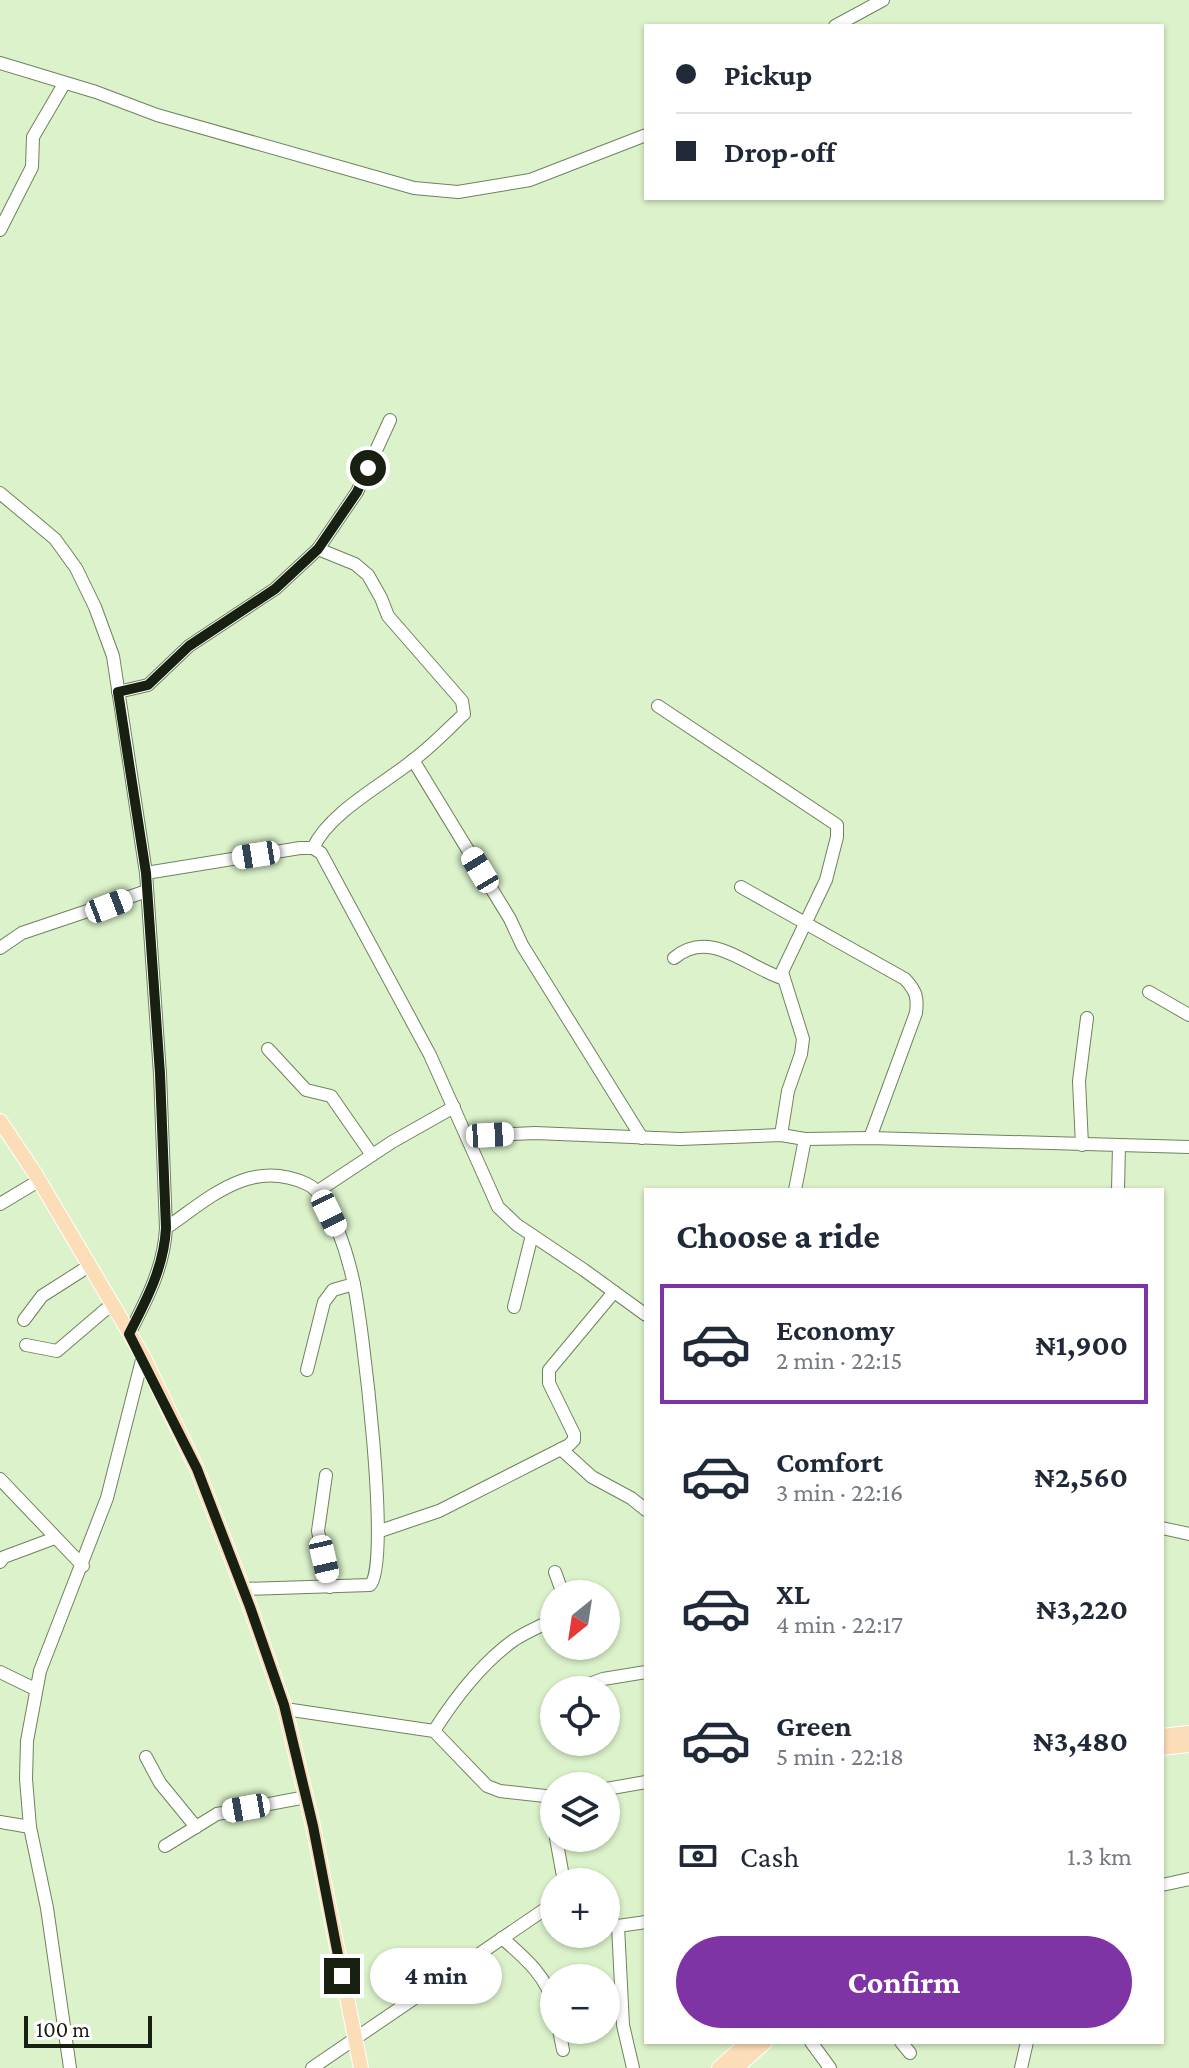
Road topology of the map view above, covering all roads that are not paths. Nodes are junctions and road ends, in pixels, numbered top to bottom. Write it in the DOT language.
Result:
graph roads {
  1 [pos="883,0"];
  2 [pos="839,24"];
  3 [pos="0,63"];
  4 [pos="64,84"];
  5 [pos="644,136"];
  6 [pos="0,230"];
  7 [pos="390,420"];
  8 [pos="0,493"];
  9 [pos="318,549"];
  10 [pos="118,692"];
  11 [pos="658,706"];
  12 [pos="413,760"];
  13 [pos="313,848"];
  14 [pos="146,873"];
  15 [pos="741,887"];
  16 [pos="147,891"];
  17 [pos="805,924"];
  18 [pos="0,948"];
  19 [pos="674,958"];
  20 [pos="782,978"];
  21 [pos="1149,992"];
  22 [pos="1189,1015"];
  23 [pos="1087,1018"];
  24 [pos="268,1049"];
  25 [pos="454,1107"];
  26 [pos="0,1121"];
  27 [pos="781,1135"];
  28 [pos="467,1136"];
  29 [pos="642,1138"];
  30 [pos="870,1138"];
  31 [pos="805,1139"];
  32 [pos="1082,1145"];
  33 [pos="1119,1146"];
  34 [pos="1189,1147"];
  35 [pos="372,1155"];
  36 [pos="40,1180"];
  37 [pos="795,1188"];
  38 [pos="1118,1188"];
  39 [pos="318,1191"];
  40 [pos="0,1204"];
  41 [pos="166,1228"];
  42 [pos="532,1235"];
  43 [pos="89,1266"];
  44 [pos="354,1284"];
  45 [pos="614,1292"];
  46 [pos="112,1304"];
  47 [pos="514,1307"];
  48 [pos="644,1314"];
  49 [pos="24,1320"];
  50 [pos="129,1334"];
  51 [pos="26,1345"];
  52 [pos="143,1356"];
  53 [pos="307,1370"];
  54 [pos="561,1449"];
  55 [pos="326,1475"];
  56 [pos="0,1479"];
  57 [pos="644,1508"];
  58 [pos="1164,1528"];
  59 [pos="380,1531"];
  60 [pos="1189,1534"];
  61 [pos="55,1538"];
  62 [pos="0,1562"];
  63 [pos="83,1566"];
  64 [pos="555,1572"];
  65 [pos="558,1580"];
  66 [pos="330,1587"];
  67 [pos="243,1589"];
  68 [pos="540,1627"];
  69 [pos="0,1672"];
  70 [pos="644,1672"];
  71 [pos="620,1676"];
  72 [pos="35,1689"];
  73 [pos="285,1709"];
  74 [pos="434,1731"];
  75 [pos="1189,1733"];
  76 [pos="1164,1736"];
  77 [pos="1189,1745"];
  78 [pos="1164,1748"];
  79 [pos="146,1757"];
  80 [pos="644,1782"];
  81 [pos="620,1787"];
  82 [pos="540,1795"];
  83 [pos="306,1797"];
  84 [pos="0,1822"];
  85 [pos="30,1827"];
  86 [pos="196,1827"];
  87 [pos="165,1846"];
  88 [pos="1189,1879"];
  89 [pos="1164,1884"];
  90 [pos="540,1912"];
  91 [pos="644,1922"];
  92 [pos="620,1923"];
  93 [pos="502,1938"];
  94 [pos="615,1948"];
  95 [pos="540,1976"];
  96 [pos="356,2038"];
  97 [pos="562,2044"];
  98 [pos="746,2044"];
  99 [pos="763,2044"];
  100 [pos="812,2044"];
  101 [pos="903,2044"];
  102 [pos="1027,2044"];
  103 [pos="563,2050"];
  104 [pos="910,2053"];
  105 [pos="70,2068"];
  106 [pos="312,2068"];
  107 [pos="361,2068"];
  108 [pos="633,2068"];
  109 [pos="719,2068"];
  110 [pos="736,2068"];
  111 [pos="830,2068"];
  112 [pos="1021,2068"];
  1 -- 2 [label="street"];
  3 -- 4 [label="street"];
  4 -- 5 [label="street"];
  4 -- 6 [label="street"];
  7 -- 9 [label="street"];
  8 -- 10 [label="street"];
  9 -- 10 [label="street"];
  9 -- 12 [label="street"];
  10 -- 14 [label="street"];
  11 -- 17 [label="street"];
  12 -- 13 [label="street"];
  12 -- 29 [label="street"];
  13 -- 14 [label="street"];
  13 -- 25 [label="street"];
  14 -- 16 [label="street"];
  15 -- 17 [label="street"];
  16 -- 18 [label="street"];
  16 -- 41 [label="street"];
  17 -- 20 [label="street"];
  17 -- 30 [label="street"];
  19 -- 20 [label="street"];
  20 -- 27 [label="street"];
  21 -- 22 [label="street"];
  23 -- 32 [label="street"];
  24 -- 35 [label="street"];
  25 -- 28 [label="street"];
  25 -- 35 [label="street"];
  26 -- 36 [label="main road"];
  27 -- 29 [label="street"];
  27 -- 31 [label="street"];
  28 -- 29 [label="street"];
  28 -- 42 [label="street"];
  30 -- 31 [label="street"];
  30 -- 32 [label="street"];
  31 -- 37 [label="street"];
  32 -- 33 [label="street"];
  33 -- 34 [label="street"];
  33 -- 38 [label="street"];
  35 -- 39 [label="street"];
  36 -- 40 [label="street"];
  36 -- 43 [label="main road"];
  39 -- 41 [label="street"];
  39 -- 44 [label="street"];
  41 -- 50 [label="street"];
  42 -- 45 [label="street"];
  42 -- 47 [label="street"];
  43 -- 46 [label="main road"];
  43 -- 49 [label="street"];
  44 -- 53 [label="street"];
  44 -- 59 [label="street"];
  45 -- 48 [label="street"];
  45 -- 54 [label="street"];
  46 -- 50 [label="main road"];
  46 -- 51 [label="street"];
  50 -- 52 [label="main road"];
  52 -- 63 [label="street"];
  52 -- 67 [label="main road"];
  54 -- 57 [label="street"];
  54 -- 59 [label="street"];
  55 -- 66 [label="street"];
  56 -- 61 [label="street"];
  58 -- 60 [label="street"];
  59 -- 66 [label="street"];
  61 -- 62 [label="street"];
  61 -- 63 [label="street"];
  63 -- 72 [label="street"];
  64 -- 65 [label="street"];
  66 -- 67 [label="street"];
  67 -- 73 [label="main road"];
  68 -- 74 [label="street"];
  69 -- 72 [label="street"];
  70 -- 71 [label="street"];
  72 -- 85 [label="street"];
  73 -- 74 [label="street"];
  73 -- 83 [label="main road"];
  74 -- 82 [label="street"];
  75 -- 76 [label="main road"];
  77 -- 78 [label="main road"];
  79 -- 86 [label="street"];
  80 -- 81 [label="street"];
  83 -- 86 [label="street"];
  83 -- 96 [label="main road"];
  84 -- 85 [label="street"];
  85 -- 105 [label="street"];
  86 -- 87 [label="street"];
  88 -- 89 [label="street"];
  90 -- 93 [label="street"];
  91 -- 92 [label="street"];
  93 -- 95 [label="street"];
  93 -- 96 [label="street"];
  94 -- 108 [label="street"];
  96 -- 106 [label="street"];
  96 -- 107 [label="main road"];
  97 -- 103 [label="street"];
  98 -- 109 [label="main road"];
  99 -- 110 [label="main road"];
  100 -- 111 [label="street"];
  101 -- 104 [label="street"];
  102 -- 112 [label="street"];
}
